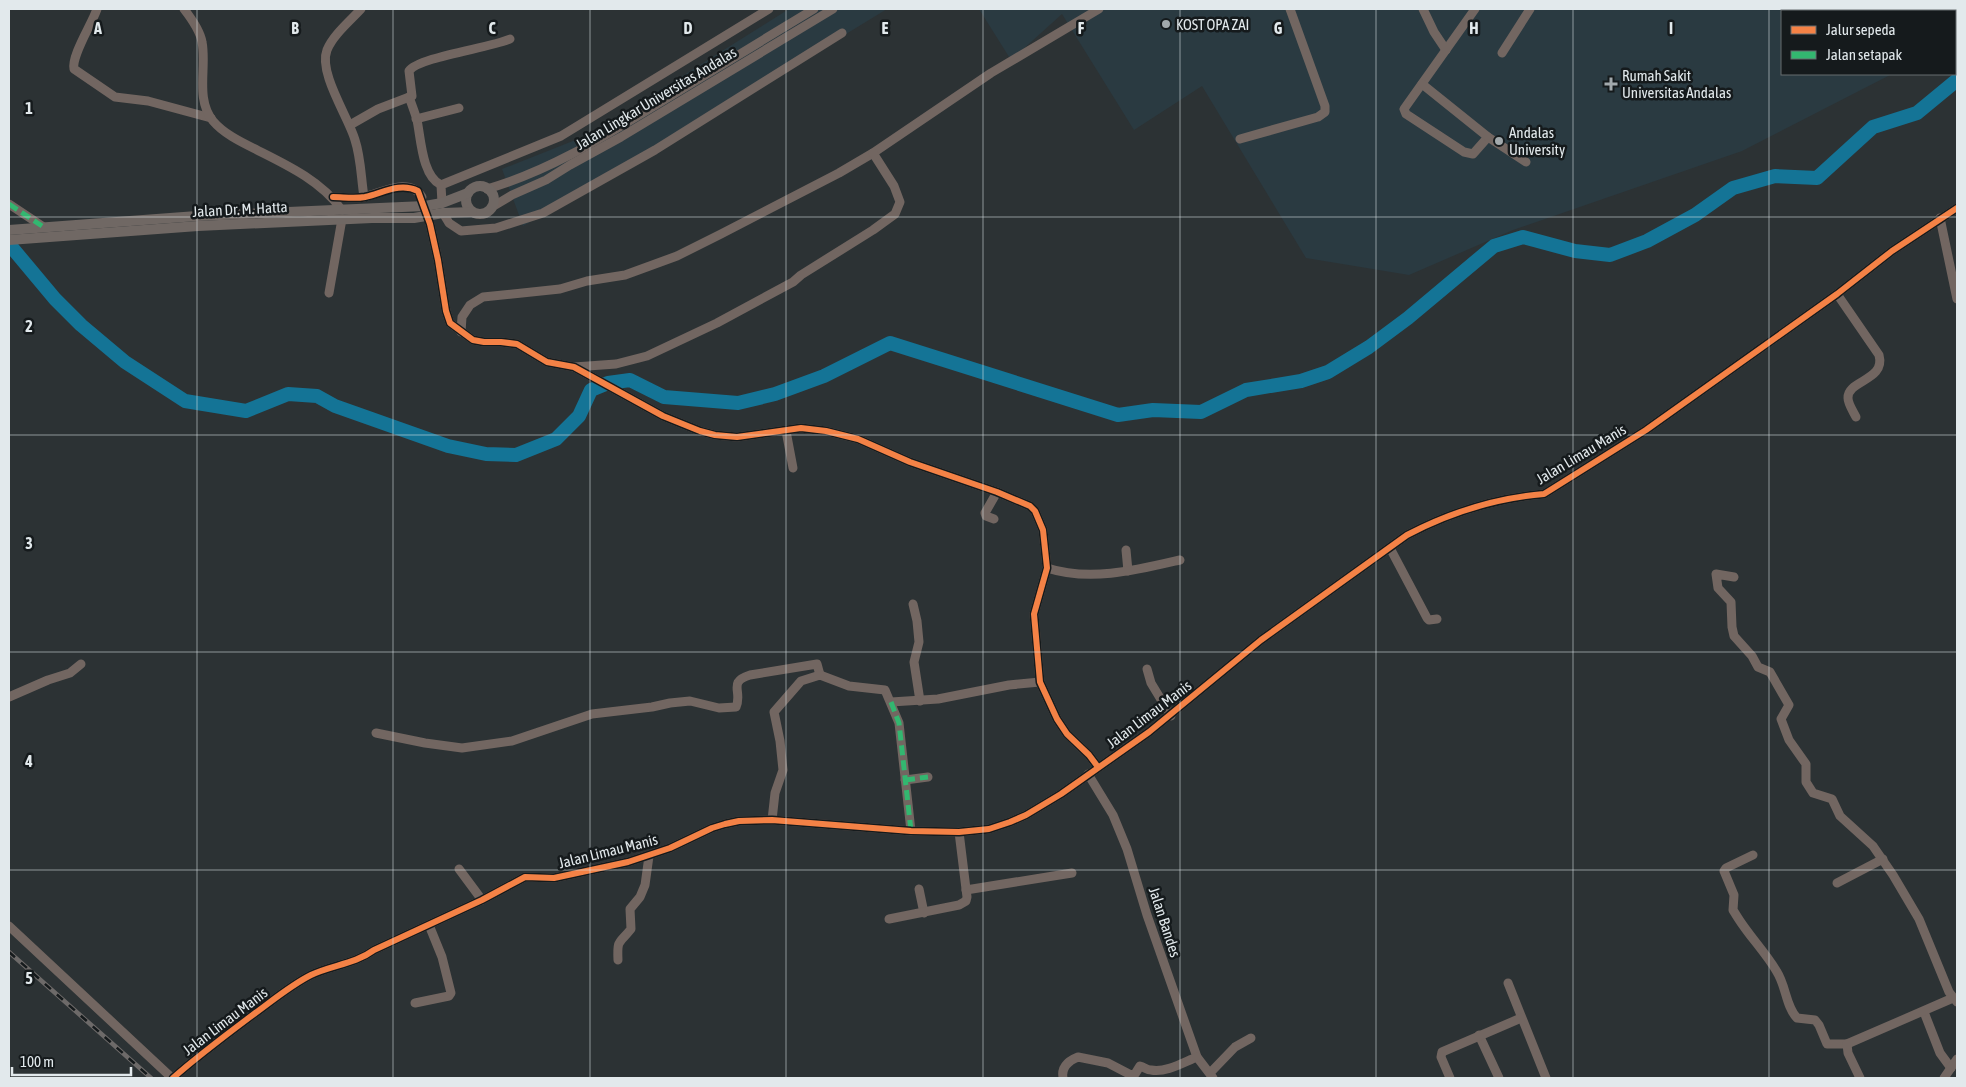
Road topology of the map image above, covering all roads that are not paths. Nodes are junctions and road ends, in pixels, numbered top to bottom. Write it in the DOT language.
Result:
graph roads {
  1 [pos="97,9"];
  2 [pos="184,9"];
  3 [pos="361,9"];
  4 [pos="769,9"];
  5 [pos="814,9"];
  6 [pos="832,9"];
  7 [pos="1099,9"];
  8 [pos="1290,9"];
  9 [pos="1423,9"];
  10 [pos="1476,9"];
  11 [pos="1530,9"];
  12 [pos="842,33"];
  13 [pos="510,39"];
  14 [pos="1446,50"];
  15 [pos="1502,53"];
  16 [pos="1422,84"];
  17 [pos="409,98"];
  18 [pos="459,108"];
  19 [pos="211,118"];
  20 [pos="416,119"];
  21 [pos="350,126"];
  22 [pos="1488,137"];
  23 [pos="1240,139"];
  24 [pos="873,153"];
  25 [pos="1526,162"];
  26 [pos="441,185"];
  27 [pos="487,189"];
  28 [pos="468,193"];
  29 [pos="333,197"];
  30 [pos="364,197"];
  31 [pos="422,197"];
  32 [pos="9,204"];
  33 [pos="492,207"];
  34 [pos="443,208"];
  35 [pos="1957,208"];
  36 [pos="472,212"];
  37 [pos="341,214"];
  38 [pos="1940,218"];
  39 [pos="430,224"];
  40 [pos="42,226"];
  41 [pos="14,229"];
  42 [pos="9,240"];
  43 [pos="329,293"];
  44 [pos="1837,294"];
  45 [pos="1957,299"];
  46 [pos="461,332"];
  47 [pos="574,367"];
  48 [pos="1856,417"];
  49 [pos="786,430"];
  50 [pos="793,468"];
  51 [pos="997,492"];
  52 [pos="994,519"];
  53 [pos="1390,548"];
  54 [pos="1126,550"];
  55 [pos="1180,560"];
  56 [pos="1046,569"];
  57 [pos="1128,571"];
  58 [pos="1734,577"];
  59 [pos="912,604"];
  60 [pos="1437,618"];
  61 [pos="81,664"];
  62 [pos="1147,669"];
  63 [pos="820,675"];
  64 [pos="1040,682"];
  65 [pos="9,697"];
  66 [pos="920,701"];
  67 [pos="891,702"];
  68 [pos="1171,716"];
  69 [pos="376,733"];
  70 [pos="1098,768"];
  71 [pos="1088,774"];
  72 [pos="928,777"];
  73 [pos="905,780"];
  74 [pos="772,820"];
  75 [pos="911,831"];
  76 [pos="959,832"];
  77 [pos="1753,855"];
  78 [pos="649,856"];
  79 [pos="1883,859"];
  80 [pos="459,869"];
  81 [pos="1072,873"];
  82 [pos="1837,884"];
  83 [pos="919,889"];
  84 [pos="966,890"];
  85 [pos="482,900"];
  86 [pos="924,914"];
  87 [pos="889,920"];
  88 [pos="429,925"];
  89 [pos="9,926"];
  90 [pos="618,960"];
  91 [pos="1508,983"];
  92 [pos="1955,1000"];
  93 [pos="415,1004"];
  94 [pos="1924,1012"];
  95 [pos="1521,1018"];
  96 [pos="1479,1035"];
  97 [pos="1251,1038"];
  98 [pos="1847,1044"];
  99 [pos="1197,1057"];
  100 [pos="1957,1059"];
  101 [pos="1951,1068"];
  102 [pos="1211,1076"];
  103 [pos="172,1078"];
  104 [pos="1063,1078"];
  105 [pos="1450,1078"];
  106 [pos="1499,1078"];
  107 [pos="1546,1078"];
  108 [pos="1860,1078"];
  109 [pos="1944,1078"];
  1 -- 19 [label="street"];
  2 -- 19 [label="street"];
  3 -- 21 [label="street"];
  4 -- 26 [label="street"];
  5 -- 27 [label="street, Jalan Lingkar Universitas Andalas"];
  6 -- 33 [label="street, Jalan Lingkar Universitas Andalas"];
  7 -- 24 [label="street"];
  8 -- 23 [label="street"];
  9 -- 14 [label="street"];
  10 -- 14 [label="street"];
  11 -- 15 [label="street"];
  12 -- 34 [label="street"];
  13 -- 17 [label="street"];
  14 -- 16 [label="street"];
  16 -- 22 [label="street"];
  16 -- 22 [label="street"];
  17 -- 20 [label="street"];
  17 -- 21 [label="street"];
  18 -- 20 [label="street"];
  19 -- 29 [label="street"];
  20 -- 26 [label="street"];
  21 -- 30 [label="street"];
  22 -- 25 [label="street"];
  24 -- 46 [label="street"];
  24 -- 47 [label="street"];
  26 -- 34 [label="street"];
  27 -- 28 [label="main road"];
  27 -- 33 [label="main road"];
  28 -- 34 [label="main road, Jalan Dr. M. Hatta"];
  28 -- 36 [label="main road"];
  29 -- 30 [label="street"];
  29 -- 37 [label="street"];
  30 -- 31 [label="street"];
  32 -- 40 [label="street"];
  33 -- 36 [label="main road"];
  34 -- 36 [label="main road, Jalan Dr. M. Hatta"];
  34 -- 37 [label="main road, Jalan Dr. M. Hatta"];
  35 -- 38 [label="street, Jalan Limau Manis"];
  37 -- 40 [label="main road, Jalan Dr. M. Hatta"];
  37 -- 42 [label="main road, Jalan Dr. M. Hatta"];
  37 -- 43 [label="street"];
  38 -- 44 [label="street, Jalan Limau Manis"];
  38 -- 45 [label="street"];
  39 -- 46 [label="street"];
  40 -- 41 [label="main road, Jalan Dr. M. Hatta"];
  44 -- 48 [label="street"];
  44 -- 53 [label="street, Jalan Limau Manis"];
  46 -- 47 [label="street"];
  47 -- 49 [label="street"];
  49 -- 50 [label="street"];
  49 -- 51 [label="street"];
  51 -- 52 [label="street"];
  51 -- 56 [label="street"];
  53 -- 60 [label="street"];
  53 -- 68 [label="street, Jalan Limau Manis"];
  54 -- 57 [label="street"];
  55 -- 57 [label="street"];
  56 -- 57 [label="street"];
  56 -- 64 [label="street"];
  58 -- 79 [label="street"];
  59 -- 66 [label="street"];
  61 -- 65 [label="street"];
  62 -- 68 [label="street"];
  63 -- 67 [label="street"];
  63 -- 69 [label="street"];
  63 -- 74 [label="street"];
  64 -- 66 [label="street"];
  64 -- 70 [label="street"];
  66 -- 67 [label="street"];
  67 -- 73 [label="street"];
  68 -- 70 [label="street, Jalan Limau Manis"];
  70 -- 71 [label="street, Jalan Limau Manis"];
  71 -- 76 [label="street, Jalan Limau Manis"];
  71 -- 99 [label="street, Jalan Bandes"];
  72 -- 73 [label="street"];
  73 -- 75 [label="street"];
  74 -- 75 [label="street, Jalan Limau Manis"];
  74 -- 78 [label="street, Jalan Limau Manis"];
  75 -- 76 [label="street, Jalan Limau Manis"];
  76 -- 84 [label="street"];
  77 -- 98 [label="street"];
  78 -- 85 [label="street, Jalan Limau Manis"];
  78 -- 90 [label="street"];
  79 -- 82 [label="street"];
  79 -- 92 [label="street"];
  80 -- 85 [label="street"];
  81 -- 84 [label="street"];
  83 -- 86 [label="street"];
  84 -- 86 [label="street"];
  85 -- 88 [label="street, Jalan Limau Manis"];
  86 -- 87 [label="street"];
  88 -- 93 [label="street"];
  88 -- 103 [label="street, Jalan Limau Manis"];
  89 -- 103 [label="street"];
  91 -- 95 [label="street"];
  92 -- 94 [label="street"];
  94 -- 98 [label="street"];
  94 -- 101 [label="street"];
  95 -- 96 [label="street"];
  95 -- 107 [label="street"];
  96 -- 105 [label="street"];
  96 -- 106 [label="street"];
  97 -- 102 [label="street"];
  98 -- 108 [label="street"];
  99 -- 102 [label="street, Jalan Bandes"];
  99 -- 104 [label="street"];
  100 -- 101 [label="street"];
  101 -- 109 [label="street"];
}
